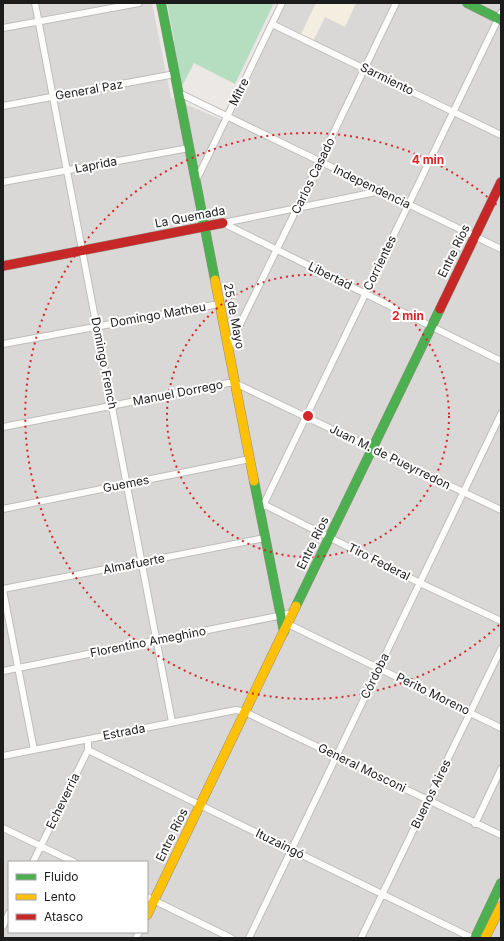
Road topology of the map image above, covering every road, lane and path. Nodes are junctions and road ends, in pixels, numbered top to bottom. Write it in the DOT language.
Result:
graph roads {
  1 [pos="35,3"];
  2 [pos="139,3"];
  3 [pos="161,3"];
  4 [pos="282,3"];
  5 [pos="396,3"];
  6 [pos="467,3"];
  7 [pos="500,17"];
  8 [pos="39,22"];
  9 [pos="272,24"];
  10 [pos="3,28"];
  11 [pos="364,68"];
  12 [pos="175,74"];
  13 [pos="179,93"];
  14 [pos="53,97"];
  15 [pos="3,106"];
  16 [pos="453,112"];
  17 [pos="227,116"];
  18 [pos="501,135"];
  19 [pos="189,148"];
  20 [pos="320,161"];
  21 [pos="67,170"];
  22 [pos="196,181"];
  23 [pos="3,182"];
  24 [pos="501,182"];
  25 [pos="381,191"];
  26 [pos="409,204"];
  27 [pos="297,208"];
  28 [pos="223,223"];
  29 [pos="204,226"];
  30 [pos="474,236"];
  31 [pos="501,249"];
  32 [pos="82,250"];
  33 [pos="277,250"];
  34 [pos="3,266"];
  35 [pos="366,294"];
  36 [pos="220,304"];
  37 [pos="97,326"];
  38 [pos="431,326"];
  39 [pos="3,344"];
  40 [pos="228,349"];
  41 [pos="501,361"];
  42 [pos="235,382"];
  43 [pos="112,406"];
  44 [pos="501,414"];
  45 [pos="306,417"];
  46 [pos="3,427"];
  47 [pos="372,449"];
  48 [pos="250,459"];
  49 [pos="127,484"];
  50 [pos="463,492"];
  51 [pos="260,506"];
  52 [pos="3,508"];
  53 [pos="501,510"];
  54 [pos="330,537"];
  55 [pos="265,538"];
  56 [pos="142,562"];
  57 [pos="420,582"];
  58 [pos="3,589"];
  59 [pos="293,613"];
  60 [pos="281,616"];
  61 [pos="501,621"];
  62 [pos="288,624"];
  63 [pos="284,632"];
  64 [pos="157,640"];
  65 [pos="501,649"];
  66 [pos="18,668"];
  67 [pos="379,668"];
  68 [pos="3,671"];
  69 [pos="245,712"];
  70 [pos="470,713"];
  71 [pos="172,722"];
  72 [pos="501,728"];
  73 [pos="88,739"];
  74 [pos="34,750"];
  75 [pos="88,750"];
  76 [pos="3,756"];
  77 [pos="336,756"];
  78 [pos="501,769"];
  79 [pos="428,800"];
  80 [pos="200,805"];
  81 [pos="476,824"];
  82 [pos="3,828"];
  83 [pos="501,835"];
  84 [pos="41,846"];
  85 [pos="291,850"];
  86 [pos="34,861"];
  87 [pos="72,861"];
  88 [pos="501,883"];
  89 [pos="383,894"];
  90 [pos="151,899"];
  91 [pos="501,906"];
  92 [pos="148,911"];
  93 [pos="8,915"];
  94 [pos="3,926"];
  95 [pos="231,938"];
  96 [pos="249,938"];
  97 [pos="361,938"];
  98 [pos="473,938"];
  99 [pos="485,938"];
  1 -- 8 [label="street, Domingo French"];
  2 -- 8 [label="street"];
  3 -- 12 [label="street, 25 de Mayo"];
  4 -- 9 [label="street, Mitre"];
  5 -- 11 [label="street, Carlos Casado"];
  6 -- 7 [label="street"];
  7 -- 16 [label="street, Corrientes"];
  8 -- 10 [label="street"];
  8 -- 14 [label="street, Domingo French"];
  9 -- 11 [label="street, Sarmiento"];
  9 -- 17 [label="street, Mitre"];
  11 -- 16 [label="street, Sarmiento"];
  11 -- 20 [label="street, Carlos Casado"];
  12 -- 13 [label="street, 25 de Mayo"];
  12 -- 14 [label="street, General Paz"];
  13 -- 17 [label="street, Independencia"];
  13 -- 19 [label="street, 25 de Mayo"];
  14 -- 15 [label="street, General Paz"];
  14 -- 21 [label="street, Domingo French"];
  16 -- 18 [label="street, Sarmiento"];
  16 -- 26 [label="street, Corrientes"];
  17 -- 20 [label="street, Independencia"];
  17 -- 22 [label="street, Mitre"];
  19 -- 21 [label="street, Laprida"];
  19 -- 22 [label="street, 25 de Mayo"];
  20 -- 25 [label="street, Independencia"];
  20 -- 27 [label="street, Carlos Casado"];
  21 -- 23 [label="street, Laprida"];
  21 -- 32 [label="street, Domingo French"];
  22 -- 29 [label="street, 25 de Mayo"];
  24 -- 30 [label="street, Entre Ríos"];
  25 -- 26 [label="street, Independencia"];
  25 -- 27 [label="street, La Quemada"];
  26 -- 30 [label="street, Independencia"];
  26 -- 35 [label="street, Corrientes"];
  27 -- 28 [label="street, La Quemada"];
  27 -- 33 [label="street, Carlos Casado"];
  28 -- 29 [label="street, La Quemada"];
  28 -- 33 [label="street, Libertad"];
  29 -- 32 [label="street, La Quemada"];
  29 -- 36 [label="street, 25 de Mayo"];
  30 -- 31 [label="street, Independencia"];
  30 -- 38 [label="street, Entre Ríos"];
  32 -- 34 [label="street, La Quemada"];
  32 -- 37 [label="street, Domingo French"];
  33 -- 35 [label="street, Libertad"];
  33 -- 40 [label="street, Carlos Casado"];
  35 -- 38 [label="street, Libertad"];
  35 -- 45 [label="street, Corrientes"];
  36 -- 37 [label="street, Domingo Matheu"];
  36 -- 40 [label="street, 25 de Mayo"];
  37 -- 39 [label="street, Domingo Matheu"];
  37 -- 43 [label="street, Domingo French"];
  38 -- 41 [label="street, Libertad"];
  38 -- 47 [label="street, Entre Ríos"];
  40 -- 42 [label="street, 25 de Mayo"];
  42 -- 43 [label="street, Manuel Dorrego"];
  42 -- 45 [label="street, Juan M. de Pueyrredon"];
  42 -- 48 [label="street, 25 de Mayo"];
  43 -- 46 [label="street, Manuel Dorrego"];
  43 -- 49 [label="street, Domingo French"];
  44 -- 50 [label="street, Córdoba"];
  45 -- 47 [label="street, Juan M. de Pueyrredon"];
  45 -- 51 [label="street, Corrientes"];
  47 -- 50 [label="street, Juan M. de Pueyrredon"];
  47 -- 54 [label="street, Entre Ríos"];
  48 -- 49 [label="street, Guemes"];
  48 -- 51 [label="street, 25 de Mayo"];
  49 -- 52 [label="street, Guemes"];
  49 -- 56 [label="street, Domingo French"];
  50 -- 53 [label="street, Juan M. de Pueyrredon"];
  50 -- 57 [label="street, Córdoba"];
  51 -- 54 [label="street, Tiro Federal"];
  51 -- 55 [label="street, 25 de Mayo"];
  54 -- 57 [label="street, Tiro Federal"];
  54 -- 59 [label="street, Entre Ríos"];
  55 -- 56 [label="street, Almafuerte"];
  55 -- 60 [label="street, 25 de Mayo"];
  56 -- 58 [label="street, Almafuerte"];
  56 -- 64 [label="street, Domingo French"];
  57 -- 61 [label="street, Tiro Federal"];
  57 -- 67 [label="street, Córdoba"];
  58 -- 66 [label="street"];
  59 -- 60 [label="street, Florentino Ameghino"];
  59 -- 62 [label="street, Entre Ríos"];
  60 -- 62 [label="street, Perito Moreno"];
  60 -- 63 [label="street, 25 de Mayo"];
  60 -- 64 [label="street, Florentino Ameghino"];
  62 -- 63 [label="street, Entre Ríos"];
  62 -- 67 [label="street, Perito Moreno"];
  63 -- 69 [label="street, Entre Ríos"];
  64 -- 66 [label="street, Florentino Ameghino"];
  64 -- 71 [label="street, Domingo French"];
  65 -- 70 [label="street, Buenos Aires"];
  66 -- 68 [label="street, Florentino Ameghino"];
  66 -- 74 [label="street"];
  67 -- 70 [label="street, Perito Moreno"];
  67 -- 77 [label="street, Córdoba"];
  69 -- 71 [label="street, Estrada"];
  69 -- 77 [label="street, General Mosconi"];
  69 -- 80 [label="street, Entre Ríos"];
  70 -- 72 [label="street, Perito Moreno"];
  70 -- 79 [label="street, Buenos Aires"];
  71 -- 73 [label="street, Estrada"];
  73 -- 74 [label="street, Estrada"];
  73 -- 75 [label="street, Echeverria"];
  74 -- 76 [label="street, Estrada"];
  75 -- 80 [label="street, Ituzaingó"];
  75 -- 84 [label="street, Echeverria"];
  77 -- 79 [label="street, General Mosconi"];
  77 -- 85 [label="street, Córdoba"];
  78 -- 81 [label="street"];
  79 -- 81 [label="street, General Mosconi"];
  79 -- 89 [label="street, Buenos Aires"];
  80 -- 85 [label="street, Ituzaingó"];
  80 -- 90 [label="street, Entre Ríos"];
  81 -- 83 [label="street, General Mosconi"];
  82 -- 84 [label="street"];
  84 -- 86 [label="street, Echeverria"];
  84 -- 87 [label="street"];
  85 -- 89 [label="street, Ituzaingó"];
  85 -- 96 [label="street, Córdoba"];
  88 -- 98 [label="street"];
  89 -- 97 [label="street, Buenos Aires"];
  89 -- 98 [label="street, Ituzaingó"];
  90 -- 92 [label="street, Entre Ríos"];
  90 -- 95 [label="street"];
  91 -- 99 [label="street"];
  93 -- 94 [label="street"];
}
